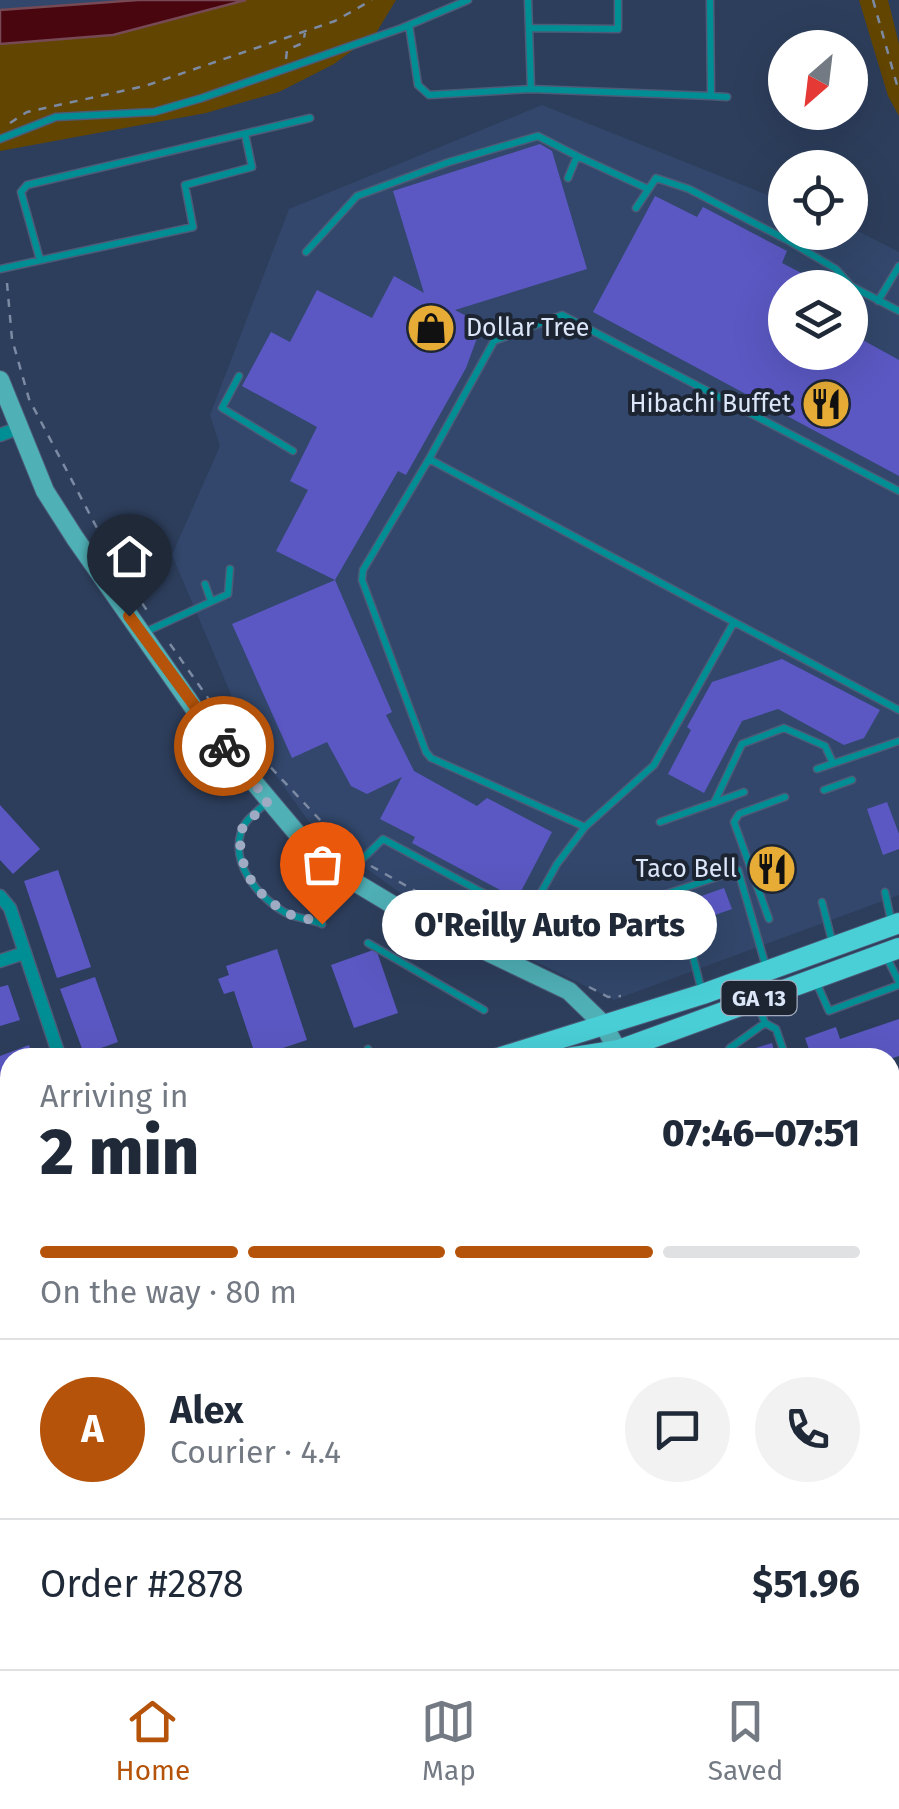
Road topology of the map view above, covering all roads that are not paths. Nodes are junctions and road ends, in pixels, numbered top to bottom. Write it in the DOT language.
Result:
graph roads {
  1 [pos="468,0"];
  2 [pos="528,0"];
  3 [pos="618,0"];
  4 [pos="710,0"];
  5 [pos="409,25"];
  6 [pos="530,28"];
  7 [pos="531,89"];
  8 [pos="710,96"];
  9 [pos="727,97"];
  10 [pos="310,118"];
  11 [pos="245,134"];
  12 [pos="0,140"];
  13 [pos="577,156"];
  14 [pos="568,178"];
  15 [pos="646,188"];
  16 [pos="636,208"];
  17 [pos="306,252"];
  18 [pos="40,260"];
  19 [pos="899,266"];
  20 [pos="0,269"];
  21 [pos="878,300"];
  22 [pos="899,311"];
  23 [pos="239,376"];
  24 [pos="0,380"];
  25 [pos="19,428"];
  26 [pos="0,435"];
  27 [pos="292,451"];
  28 [pos="429,459"];
  29 [pos="899,490"];
  30 [pos="230,568"];
  31 [pos="205,584"];
  32 [pos="211,602"];
  33 [pos="734,622"];
  34 [pos="142,634"];
  35 [pos="899,710"];
  36 [pos="899,741"];
  37 [pos="833,763"];
  38 [pos="817,768"];
  39 [pos="852,780"];
  40 [pos="824,790"];
  41 [pos="744,792"];
  42 [pos="785,797"];
  43 [pos="268,801"];
  44 [pos="714,802"];
  45 [pos="660,822"];
  46 [pos="585,827"];
  47 [pos="346,875"];
  48 [pos="885,892"];
  49 [pos="0,896"];
  50 [pos="645,901"];
  51 [pos="822,902"];
  52 [pos="528,916"];
  53 [pos="769,920"];
  54 [pos="322,924"];
  55 [pos="896,924"];
  56 [pos="368,943"];
  57 [pos="690,945"];
  58 [pos="834,948"];
  59 [pos="892,950"];
  60 [pos="24,953"];
  61 [pos="505,958"];
  62 [pos="0,961"];
  63 [pos="767,972"];
  64 [pos="814,977"];
  65 [pos="899,984"];
  66 [pos="703,994"];
  67 [pos="756,999"];
  68 [pos="484,1010"];
  69 [pos="764,1023"];
  70 [pos="603,1024"];
  71 [pos="665,1032"];
  72 [pos="57,1048"];
  73 [pos="529,1048"];
  74 [pos="617,1048"];
  75 [pos="633,1048"];
  76 [pos="657,1048"];
  77 [pos="730,1048"];
  78 [pos="783,1048"];
  1 -- 5 [label="lane"];
  2 -- 6 [label="lane"];
  3 -- 6 [label="lane"];
  4 -- 8 [label="lane"];
  5 -- 7 [label="lane"];
  5 -- 12 [label="lane"];
  6 -- 7 [label="lane"];
  7 -- 8 [label="lane"];
  8 -- 9 [label="lane"];
  10 -- 11 [label="lane"];
  11 -- 18 [label="lane"];
  11 -- 18 [label="lane"];
  13 -- 14 [label="lane"];
  13 -- 15 [label="lane"];
  13 -- 17 [label="lane"];
  15 -- 16 [label="lane"];
  15 -- 21 [label="lane"];
  18 -- 20 [label="lane"];
  19 -- 21 [label="lane"];
  21 -- 22 [label="lane"];
  23 -- 27 [label="lane"];
  24 -- 25 [label="street"];
  25 -- 26 [label="street"];
  25 -- 34 [label="street"];
  28 -- 29 [label="lane"];
  28 -- 33 [label="lane"];
  28 -- 46 [label="lane"];
  30 -- 32 [label="lane"];
  31 -- 32 [label="lane"];
  32 -- 34 [label="lane"];
  33 -- 35 [label="lane"];
  33 -- 46 [label="lane"];
  34 -- 43 [label="street"];
  36 -- 37 [label="lane"];
  37 -- 38 [label="lane"];
  37 -- 44 [label="lane"];
  39 -- 40 [label="lane"];
  41 -- 44 [label="lane"];
  42 -- 53 [label="lane"];
  43 -- 47 [label="street"];
  43 -- 54 [label="lane"];
  44 -- 45 [label="lane"];
  46 -- 52 [label="lane"];
  47 -- 52 [label="lane"];
  47 -- 61 [label="street"];
  48 -- 55 [label="lane"];
  49 -- 60 [label="street"];
  50 -- 63 [label="lane"];
  51 -- 58 [label="lane"];
  52 -- 61 [label="lane"];
  55 -- 58 [label="main road, GA 13"];
  56 -- 68 [label="lane"];
  57 -- 66 [label="lane"];
  58 -- 63 [label="main road, GA 13"];
  59 -- 64 [label="main road, GA 13"];
  59 -- 65 [label="lane"];
  60 -- 62 [label="street"];
  60 -- 72 [label="street"];
  61 -- 70 [label="street"];
  63 -- 66 [label="main road, GA 13"];
  64 -- 65 [label="lane"];
  64 -- 67 [label="main road, GA 13"];
  66 -- 70 [label="main road, GA 13"];
  67 -- 69 [label="lane"];
  67 -- 71 [label="main road, GA 13"];
  69 -- 77 [label="lane"];
  69 -- 78 [label="lane"];
  70 -- 73 [label="main road, GA 13"];
  70 -- 74 [label="street"];
  71 -- 75 [label="main road, GA 13"];
  71 -- 76 [label="main road"];
}
